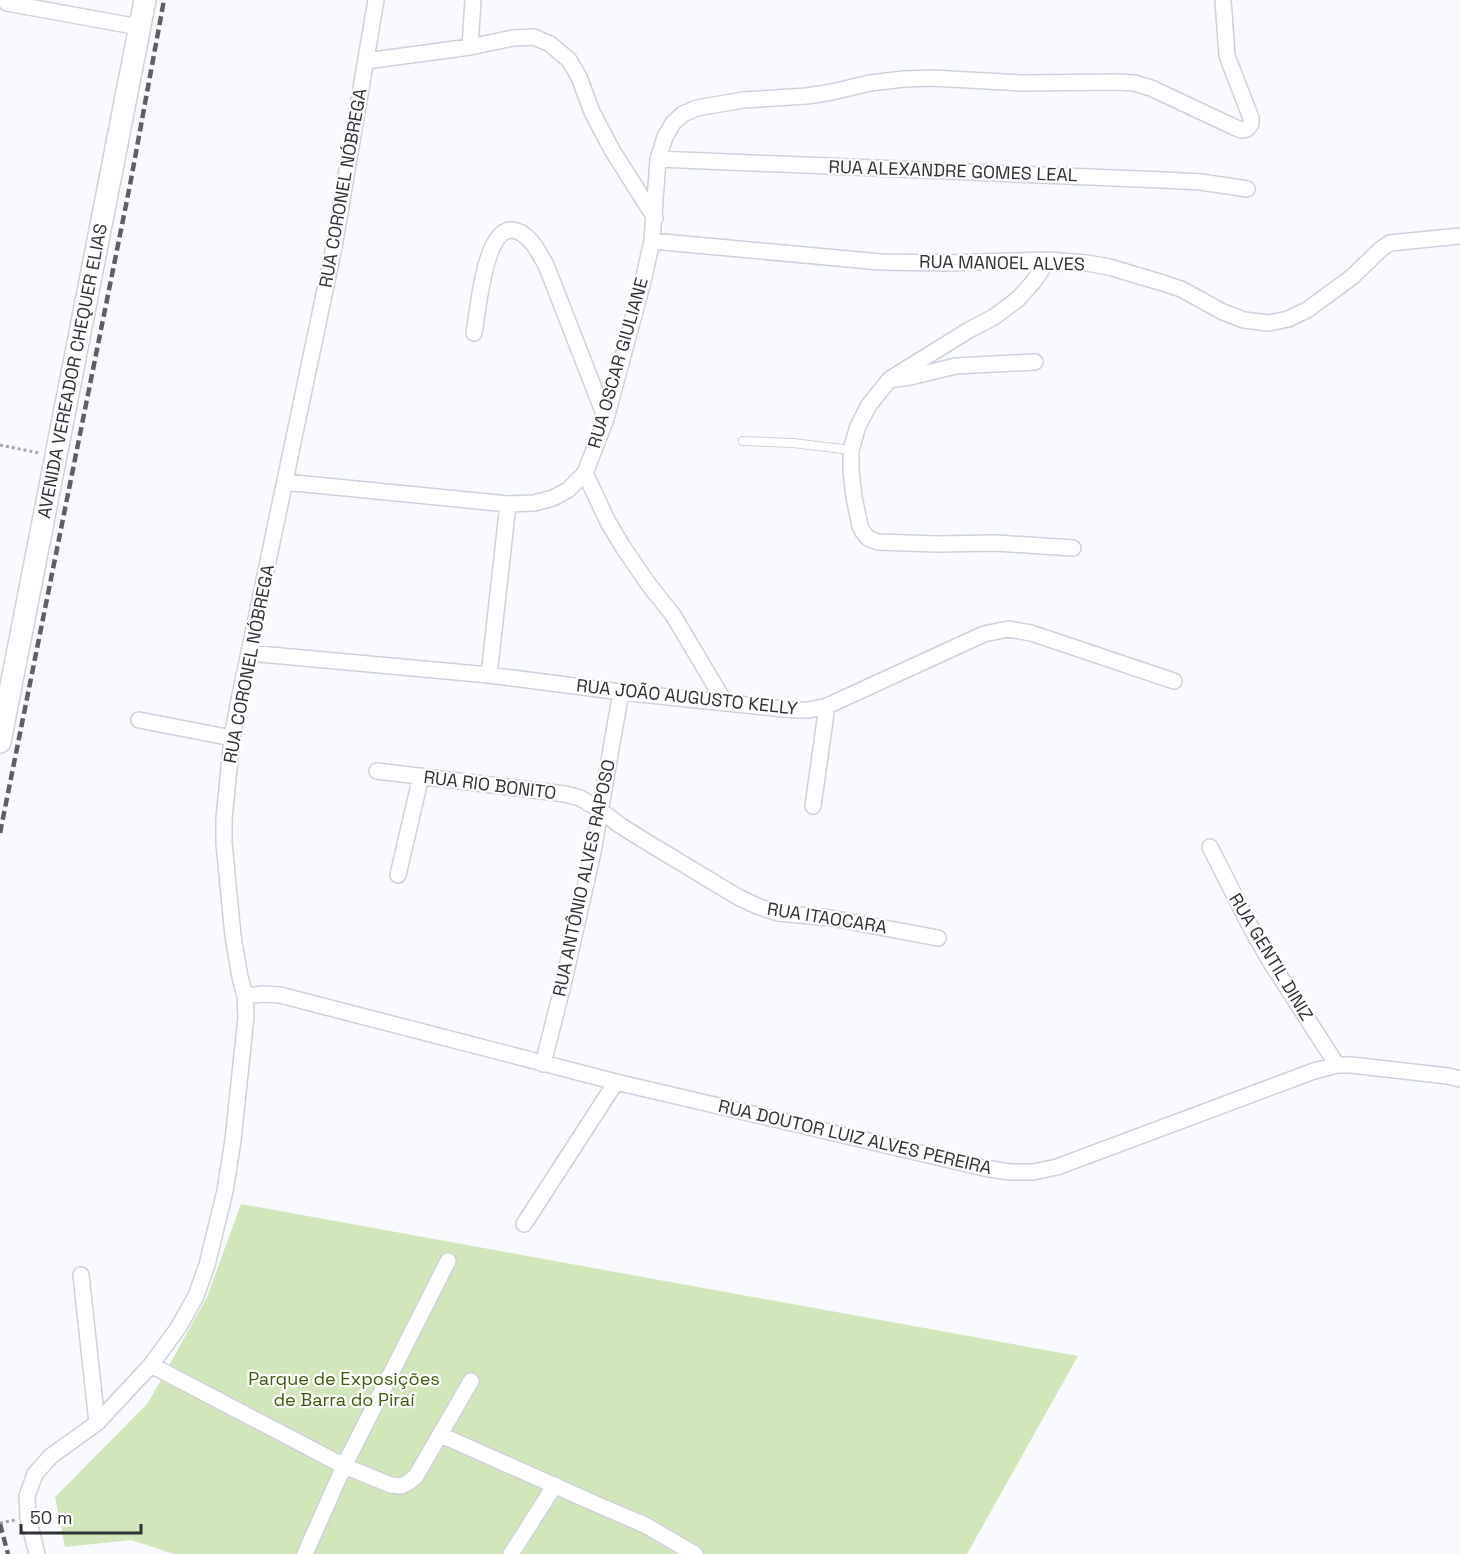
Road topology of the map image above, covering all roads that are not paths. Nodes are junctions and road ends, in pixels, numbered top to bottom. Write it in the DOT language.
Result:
graph roads {
  1 [pos="144,0"];
  2 [pos="376,0"];
  3 [pos="473,0"];
  4 [pos="1223,0"];
  5 [pos="7,3"];
  6 [pos="139,27"];
  7 [pos="470,47"];
  8 [pos="366,61"];
  9 [pos="658,159"];
  10 [pos="1247,189"];
  11 [pos="655,218"];
  12 [pos="1460,236"];
  13 [pos="652,241"];
  14 [pos="1048,260"];
  15 [pos="474,333"];
  16 [pos="1035,362"];
  17 [pos="890,379"];
  18 [pos="606,419"];
  19 [pos="743,441"];
  20 [pos="850,450"];
  21 [pos="585,473"];
  22 [pos="285,482"];
  23 [pos="508,504"];
  24 [pos="1073,548"];
  25 [pos="249,653"];
  26 [pos="489,675"];
  27 [pos="1174,681"];
  28 [pos="621,692"];
  29 [pos="724,701"];
  30 [pos="827,706"];
  31 [pos="139,720"];
  32 [pos="232,738"];
  33 [pos="0,742"];
  34 [pos="377,771"];
  35 [pos="421,776"];
  36 [pos="813,806"];
  37 [pos="600,810"];
  38 [pos="1209,847"];
  39 [pos="398,875"];
  40 [pos="938,938"];
  41 [pos="245,996"];
  42 [pos="543,1064"];
  43 [pos="1337,1065"];
  44 [pos="1460,1079"];
  45 [pos="616,1082"];
  46 [pos="524,1224"];
  47 [pos="448,1261"];
  48 [pos="81,1275"];
  49 [pos="151,1365"];
  50 [pos="471,1381"];
  51 [pos="97,1423"];
  52 [pos="441,1435"];
  53 [pos="344,1466"];
  54 [pos="555,1485"];
  55 [pos="37,1554"];
  56 [pos="305,1554"];
  57 [pos="511,1554"];
  58 [pos="695,1554"];
  1 -- 6 [label="main road, AVENIDA VEREADOR CHEQUER ELIAS"];
  2 -- 8 [label="street, RUA CORONEL NÓBREGA"];
  3 -- 7 [label="street"];
  4 -- 9 [label="street, RUA OSCAR GIULIANE"];
  5 -- 6 [label="street"];
  6 -- 33 [label="main road, AVENIDA VEREADOR CHEQUER ELIAS"];
  7 -- 8 [label="street"];
  7 -- 11 [label="street"];
  8 -- 22 [label="street, RUA CORONEL NÓBREGA"];
  9 -- 10 [label="street, RUA ALEXANDRE GOMES LEAL"];
  9 -- 11 [label="street, RUA OSCAR GIULIANE"];
  11 -- 13 [label="street, RUA OSCAR GIULIANE"];
  12 -- 14 [label="street, RUA MANOEL ALVES"];
  13 -- 14 [label="street, RUA MANOEL ALVES"];
  13 -- 18 [label="street, RUA OSCAR GIULIANE"];
  14 -- 17 [label="street"];
  15 -- 18 [label="street"];
  16 -- 17 [label="street"];
  17 -- 20 [label="street"];
  18 -- 21 [label="street, RUA OSCAR GIULIANE"];
  19 -- 20 [label="lane"];
  20 -- 24 [label="street"];
  21 -- 23 [label="street, RUA OSCAR GIULIANE"];
  21 -- 29 [label="street"];
  22 -- 23 [label="street, RUA OSCAR GIULIANE"];
  22 -- 25 [label="street, RUA CORONEL NÓBREGA"];
  23 -- 26 [label="street"];
  25 -- 26 [label="street, RUA JOÃO AUGUSTO KELLY"];
  25 -- 32 [label="street, RUA CORONEL NÓBREGA"];
  26 -- 28 [label="street, RUA JOÃO AUGUSTO KELLY"];
  27 -- 30 [label="street, RUA JOÃO AUGUSTO KELLY"];
  28 -- 29 [label="street, RUA JOÃO AUGUSTO KELLY"];
  28 -- 37 [label="street, RUA ANTÔNIO ALVES RAPOSO"];
  29 -- 30 [label="street, RUA JOÃO AUGUSTO KELLY"];
  30 -- 36 [label="street"];
  31 -- 32 [label="street"];
  32 -- 41 [label="street, RUA CORONEL NÓBREGA"];
  34 -- 35 [label="street, RUA RIO BONITO"];
  35 -- 37 [label="street, RUA RIO BONITO"];
  35 -- 39 [label="street"];
  37 -- 40 [label="street, RUA ITAOCARA"];
  37 -- 42 [label="street, RUA ANTÔNIO ALVES RAPOSO"];
  38 -- 43 [label="street, RUA GENTIL DINIZ"];
  41 -- 42 [label="street, RUA DOUTOR LUIZ ALVES PEREIRA"];
  41 -- 49 [label="street, RUA CORONEL NÓBREGA"];
  42 -- 45 [label="street, RUA DOUTOR LUIZ ALVES PEREIRA"];
  43 -- 44 [label="street, RUA DOUTOR LUIZ ALVES PEREIRA"];
  43 -- 45 [label="street, RUA DOUTOR LUIZ ALVES PEREIRA"];
  45 -- 46 [label="street"];
  47 -- 53 [label="street"];
  48 -- 51 [label="street"];
  49 -- 51 [label="street, RUA CORONEL NÓBREGA"];
  49 -- 53 [label="street"];
  50 -- 52 [label="street"];
  51 -- 55 [label="street, RUA CORONEL NÓBREGA"];
  52 -- 53 [label="street"];
  52 -- 54 [label="street"];
  53 -- 56 [label="street"];
  54 -- 57 [label="street"];
  54 -- 58 [label="street"];
}
